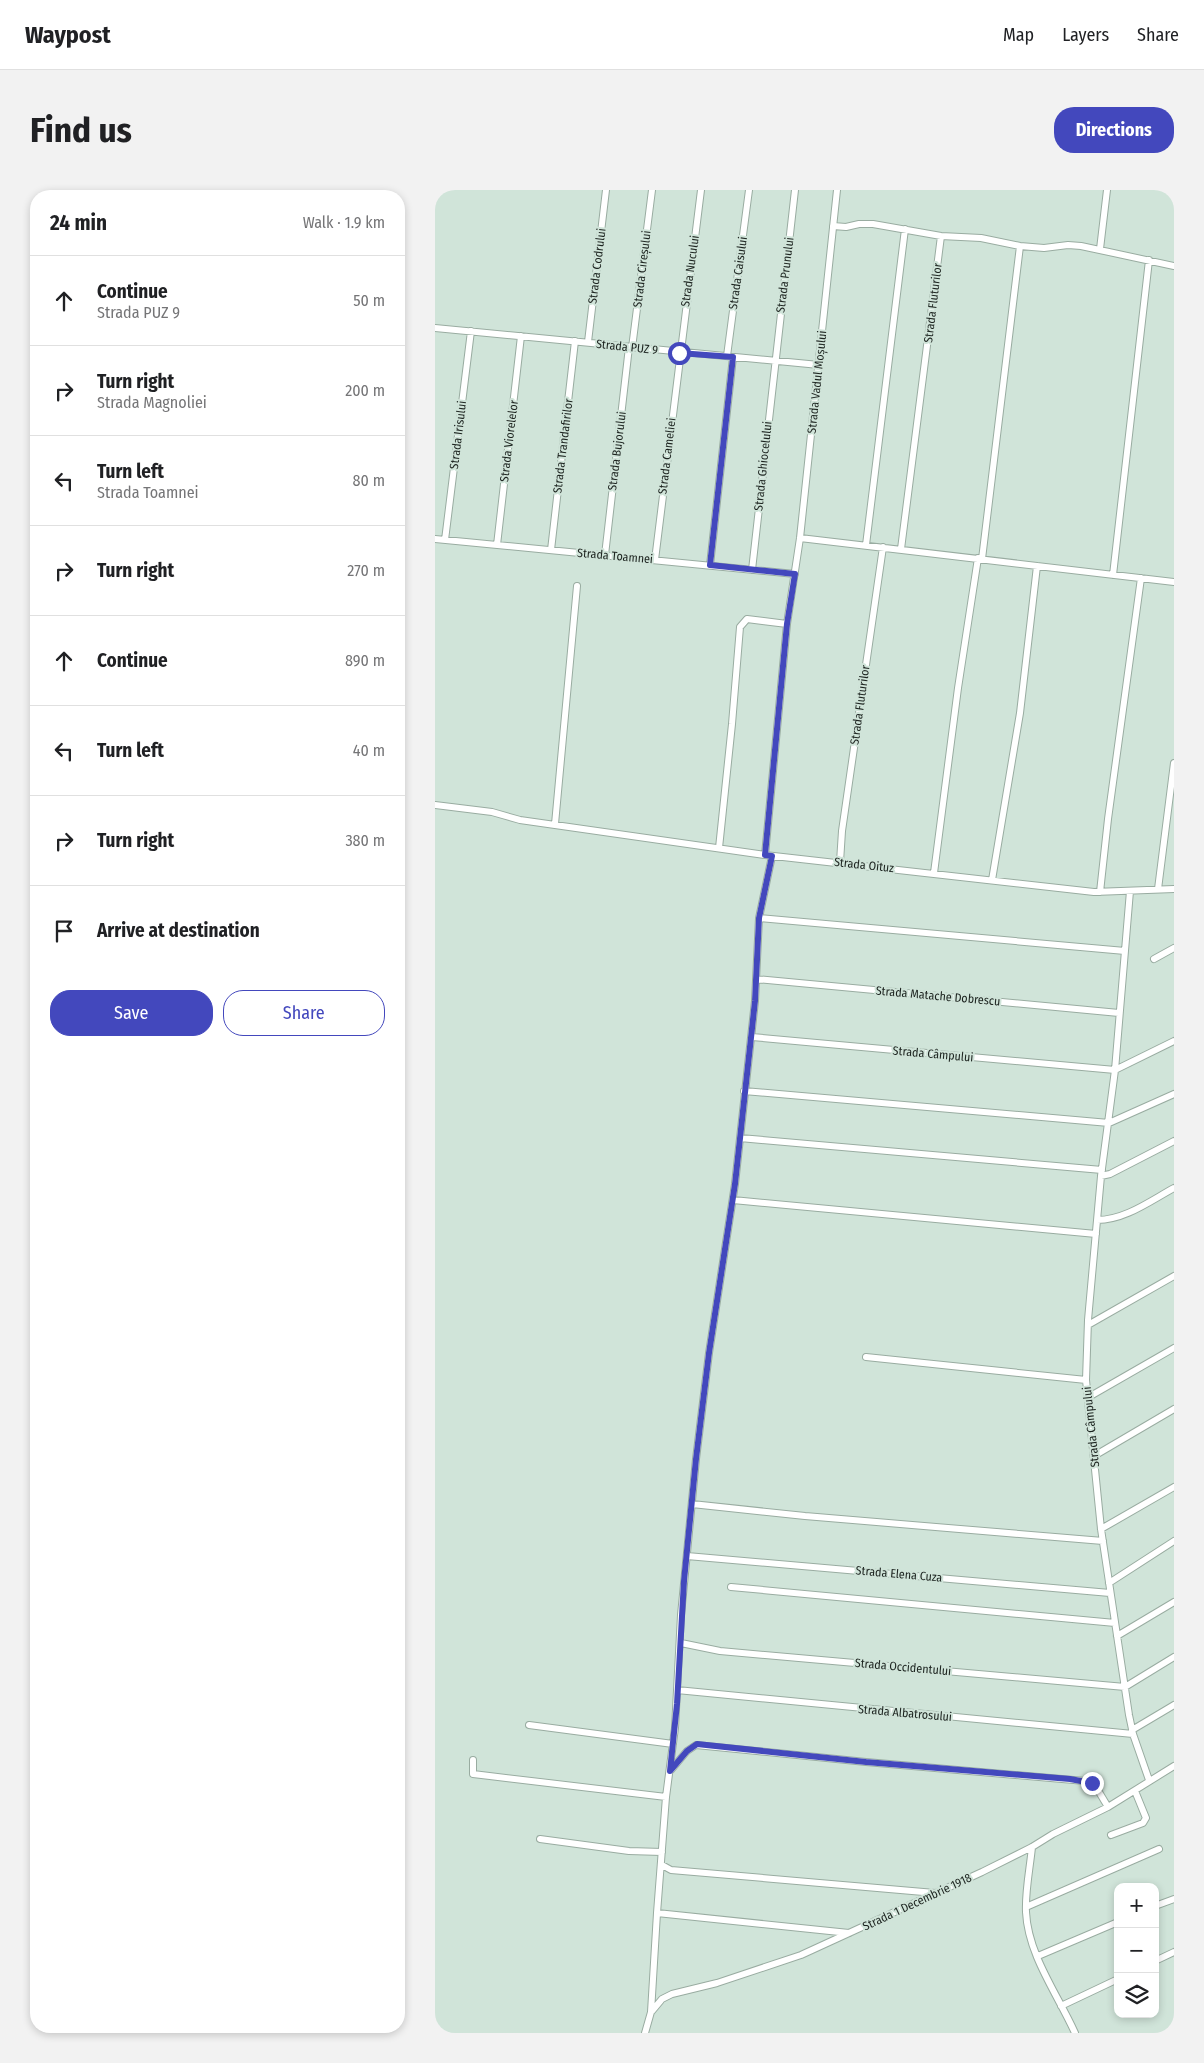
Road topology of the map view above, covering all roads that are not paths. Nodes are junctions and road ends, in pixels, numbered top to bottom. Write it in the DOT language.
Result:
graph roads {
  1 [pos="606,190"];
  2 [pos="652,190"];
  3 [pos="701,190"];
  4 [pos="749,190"];
  5 [pos="795,190"];
  6 [pos="837,190"];
  7 [pos="1107,190"];
  8 [pos="833,226"];
  9 [pos="905,229"];
  10 [pos="941,236"];
  11 [pos="1020,246"];
  12 [pos="1100,249"];
  13 [pos="1149,260"];
  14 [pos="1174,266"];
  15 [pos="435,328"];
  16 [pos="471,331"];
  17 [pos="521,336"];
  18 [pos="575,342"];
  19 [pos="588,342"];
  20 [pos="631,348"];
  21 [pos="679,353"];
  22 [pos="730,357"];
  23 [pos="775,361"];
  24 [pos="819,365"];
  25 [pos="800,538"];
  26 [pos="435,539"];
  27 [pos="445,540"];
  28 [pos="497,545"];
  29 [pos="866,545"];
  30 [pos="883,547"];
  31 [pos="901,549"];
  32 [pos="551,550"];
  33 [pos="605,555"];
  34 [pos="980,559"];
  35 [pos="655,560"];
  36 [pos="710,565"];
  37 [pos="1037,566"];
  38 [pos="752,570"];
  39 [pos="795,574"];
  40 [pos="1113,575"];
  41 [pos="1141,578"];
  42 [pos="1174,582"];
  43 [pos="577,586"];
  44 [pos="787,624"];
  45 [pos="1174,763"];
  46 [pos="435,805"];
  47 [pos="555,824"];
  48 [pos="719,848"];
  49 [pos="768,855"];
  50 [pos="839,862"];
  51 [pos="934,873"];
  52 [pos="992,880"];
  53 [pos="1158,889"];
  54 [pos="1174,889"];
  55 [pos="1130,891"];
  56 [pos="1100,892"];
  57 [pos="759,918"];
  58 [pos="1174,948"];
  59 [pos="1125,951"];
  60 [pos="1154,959"];
  61 [pos="756,979"];
  62 [pos="1119,1012"];
  63 [pos="751,1038"];
  64 [pos="1174,1040"];
  65 [pos="1115,1070"];
  66 [pos="745,1091"];
  67 [pos="1174,1094"];
  68 [pos="1109,1123"];
  69 [pos="740,1138"];
  70 [pos="1174,1141"];
  71 [pos="1102,1173"];
  72 [pos="1174,1188"];
  73 [pos="733,1200"];
  74 [pos="1097,1220"];
  75 [pos="1096,1234"];
  76 [pos="1174,1276"];
  77 [pos="1088,1325"];
  78 [pos="1174,1348"];
  79 [pos="866,1358"];
  80 [pos="1086,1380"];
  81 [pos="1087,1398"];
  82 [pos="1174,1409"];
  83 [pos="1094,1456"];
  84 [pos="1174,1487"];
  85 [pos="692,1504"];
  86 [pos="1101,1529"];
  87 [pos="1103,1541"];
  88 [pos="1174,1541"];
  89 [pos="687,1556"];
  90 [pos="1109,1583"];
  91 [pos="731,1587"];
  92 [pos="1110,1593"];
  93 [pos="1174,1602"];
  94 [pos="1115,1623"];
  95 [pos="1117,1636"];
  96 [pos="681,1643"];
  97 [pos="1174,1657"];
  98 [pos="1125,1687"];
  99 [pos="677,1690"];
  100 [pos="1174,1705"];
  101 [pos="529,1726"];
  102 [pos="1133,1732"];
  103 [pos="673,1744"];
  104 [pos="473,1760"];
  105 [pos="1174,1766"];
  106 [pos="670,1771"];
  107 [pos="1149,1780"];
  108 [pos="1135,1791"];
  109 [pos="666,1797"];
  110 [pos="1108,1807"];
  111 [pos="1111,1835"];
  112 [pos="539,1839"];
  113 [pos="1032,1847"];
  114 [pos="1159,1849"];
  115 [pos="662,1852"];
  116 [pos="661,1865"];
  117 [pos="937,1893"];
  118 [pos="1174,1899"];
  119 [pos="1159,1905"];
  120 [pos="1027,1907"];
  121 [pos="657,1913"];
  122 [pos="1114,1924"];
  123 [pos="849,1934"];
  124 [pos="1174,1952"];
  125 [pos="1038,1956"];
  126 [pos="1159,1959"];
  127 [pos="1114,1981"];
  128 [pos="1061,2006"];
  129 [pos="651,2012"];
  130 [pos="645,2033"];
  131 [pos="1075,2033"];
  1 -- 19 [label="street, Strada Codrului"];
  2 -- 20 [label="street, Strada Cireșului"];
  3 -- 21 [label="street, Strada Nucului"];
  4 -- 22 [label="street, Strada Caisului"];
  5 -- 23 [label="street, Strada Prunului"];
  6 -- 8 [label="street, Strada Vadul Moșului"];
  7 -- 12 [label="street"];
  8 -- 9 [label="street"];
  8 -- 24 [label="street, Strada Vadul Moșului"];
  9 -- 10 [label="street"];
  9 -- 29 [label="street"];
  10 -- 11 [label="street"];
  10 -- 31 [label="street, Strada Fluturilor"];
  11 -- 12 [label="street"];
  11 -- 34 [label="street"];
  12 -- 13 [label="street"];
  13 -- 14 [label="street"];
  13 -- 40 [label="street"];
  15 -- 16 [label="street, Strada PUZ 9"];
  16 -- 17 [label="street, Strada PUZ 9"];
  16 -- 27 [label="street, Strada Irisului"];
  17 -- 18 [label="street, Strada PUZ 9"];
  17 -- 28 [label="street, Strada Viorelelor"];
  18 -- 19 [label="street, Strada PUZ 9"];
  18 -- 32 [label="street, Strada Trandafirilor"];
  19 -- 20 [label="street, Strada PUZ 9"];
  20 -- 21 [label="street, Strada PUZ 9"];
  20 -- 33 [label="street, Strada Bujorului"];
  21 -- 22 [label="street, Strada PUZ 9"];
  21 -- 35 [label="street, Strada Cameliei"];
  22 -- 23 [label="street, Strada PUZ 9"];
  22 -- 36 [label="street, Strada Caisului"];
  23 -- 24 [label="street, Strada PUZ 9"];
  23 -- 38 [label="street, Strada Ghiocelului"];
  24 -- 25 [label="street, Strada Vadul Moșului"];
  25 -- 29 [label="street"];
  25 -- 39 [label="street, Strada Vadul Moșului"];
  26 -- 27 [label="street, Strada Toamnei"];
  27 -- 28 [label="street, Strada Toamnei"];
  28 -- 32 [label="street, Strada Toamnei"];
  29 -- 30 [label="street"];
  30 -- 31 [label="street"];
  30 -- 50 [label="street, Strada Fluturilor"];
  31 -- 34 [label="street"];
  32 -- 33 [label="street, Strada Toamnei"];
  33 -- 35 [label="street, Strada Toamnei"];
  34 -- 37 [label="street"];
  34 -- 51 [label="street"];
  35 -- 36 [label="street, Strada Toamnei"];
  36 -- 38 [label="street, Strada Toamnei"];
  37 -- 40 [label="street"];
  37 -- 52 [label="street"];
  38 -- 39 [label="street, Strada Toamnei"];
  39 -- 44 [label="street, Strada Vadul Moșului"];
  40 -- 41 [label="street"];
  41 -- 42 [label="street"];
  41 -- 56 [label="street"];
  43 -- 47 [label="street"];
  44 -- 48 [label="street"];
  44 -- 49 [label="street, Strada Vadul Moșului"];
  45 -- 53 [label="street"];
  46 -- 47 [label="street, Strada Oituz"];
  47 -- 48 [label="street, Strada Oituz"];
  48 -- 49 [label="street, Strada Oituz"];
  49 -- 50 [label="street, Strada Oituz"];
  49 -- 57 [label="street, Strada Vadul Moșului"];
  50 -- 51 [label="street, Strada Oituz"];
  51 -- 52 [label="street, Strada Oituz"];
  52 -- 56 [label="street, Strada Oituz"];
  53 -- 54 [label="street, Strada Oituz"];
  53 -- 55 [label="street, Strada Oituz"];
  55 -- 56 [label="street, Strada Oituz"];
  55 -- 59 [label="street, Strada Câmpului"];
  57 -- 59 [label="street"];
  57 -- 61 [label="street, Strada Vadul Moșului"];
  58 -- 60 [label="street"];
  59 -- 62 [label="street, Strada Câmpului"];
  61 -- 62 [label="street, Strada Matache Dobrescu"];
  61 -- 63 [label="street, Strada Vadul Moșului"];
  62 -- 65 [label="street, Strada Câmpului"];
  63 -- 65 [label="street, Strada Câmpului"];
  63 -- 66 [label="street, Strada Vadul Moșului"];
  64 -- 65 [label="street"];
  65 -- 68 [label="street, Strada Câmpului"];
  66 -- 68 [label="street"];
  66 -- 69 [label="street, Strada Vadul Moșului"];
  67 -- 68 [label="street"];
  68 -- 71 [label="street, Strada Câmpului"];
  69 -- 71 [label="street"];
  69 -- 73 [label="street, Strada Vadul Moșului"];
  70 -- 71 [label="street"];
  71 -- 74 [label="street, Strada Câmpului"];
  72 -- 74 [label="street"];
  73 -- 75 [label="street"];
  73 -- 85 [label="street, Strada Vadul Moșului"];
  74 -- 75 [label="street, Strada Câmpului"];
  75 -- 77 [label="street, Strada Câmpului"];
  76 -- 77 [label="street"];
  77 -- 80 [label="street, Strada Câmpului"];
  78 -- 81 [label="street"];
  79 -- 80 [label="street"];
  80 -- 81 [label="street, Strada Câmpului"];
  81 -- 83 [label="street, Strada Câmpului"];
  82 -- 83 [label="street"];
  83 -- 86 [label="street, Strada Câmpului"];
  84 -- 86 [label="street"];
  85 -- 87 [label="street"];
  85 -- 89 [label="street, Strada Vadul Moșului"];
  86 -- 87 [label="street, Strada Câmpului"];
  87 -- 90 [label="street, Strada Câmpului"];
  88 -- 90 [label="street"];
  89 -- 92 [label="street, Strada Elena Cuza"];
  89 -- 96 [label="street, Strada Vadul Moșului"];
  90 -- 92 [label="street, Strada Câmpului"];
  91 -- 94 [label="street"];
  92 -- 94 [label="street, Strada Câmpului"];
  93 -- 95 [label="street"];
  94 -- 95 [label="street, Strada Câmpului"];
  95 -- 98 [label="street, Strada Câmpului"];
  96 -- 98 [label="street, Strada Occidentului"];
  96 -- 99 [label="street, Strada Vadul Moșului"];
  97 -- 98 [label="street"];
  98 -- 102 [label="street, Strada Câmpului"];
  99 -- 102 [label="street, Strada Albatrosului"];
  99 -- 103 [label="street, Strada Vadul Moșului"];
  100 -- 102 [label="street"];
  101 -- 103 [label="street"];
  102 -- 107 [label="street, Strada Câmpului"];
  103 -- 106 [label="street, Strada Vadul Moșului"];
  104 -- 109 [label="street"];
  105 -- 107 [label="street, Strada 1 Decembrie 1918"];
  106 -- 109 [label="street, Strada Vadul Moșului"];
  106 -- 110 [label="street"];
  107 -- 108 [label="street, Strada 1 Decembrie 1918"];
  108 -- 110 [label="street, Strada 1 Decembrie 1918"];
  108 -- 111 [label="street"];
  109 -- 115 [label="street, Strada Vadul Moșului"];
  110 -- 113 [label="street, Strada 1 Decembrie 1918"];
  112 -- 115 [label="street"];
  113 -- 117 [label="street, Strada 1 Decembrie 1918"];
  113 -- 120 [label="street"];
  114 -- 120 [label="street"];
  115 -- 116 [label="street, Strada Vadul Moșului"];
  116 -- 117 [label="street"];
  116 -- 121 [label="street, Strada Vadul Moșului"];
  117 -- 123 [label="street, Strada 1 Decembrie 1918"];
  118 -- 119 [label="street"];
  120 -- 125 [label="street"];
  121 -- 123 [label="street"];
  121 -- 129 [label="street, Strada Vadul Moșului"];
  122 -- 125 [label="street"];
  123 -- 129 [label="street, Strada 1 Decembrie 1918"];
  124 -- 126 [label="street"];
  125 -- 128 [label="street"];
  127 -- 128 [label="street"];
  128 -- 131 [label="street"];
  129 -- 130 [label="street, Strada Vadul Moșului"];
}
